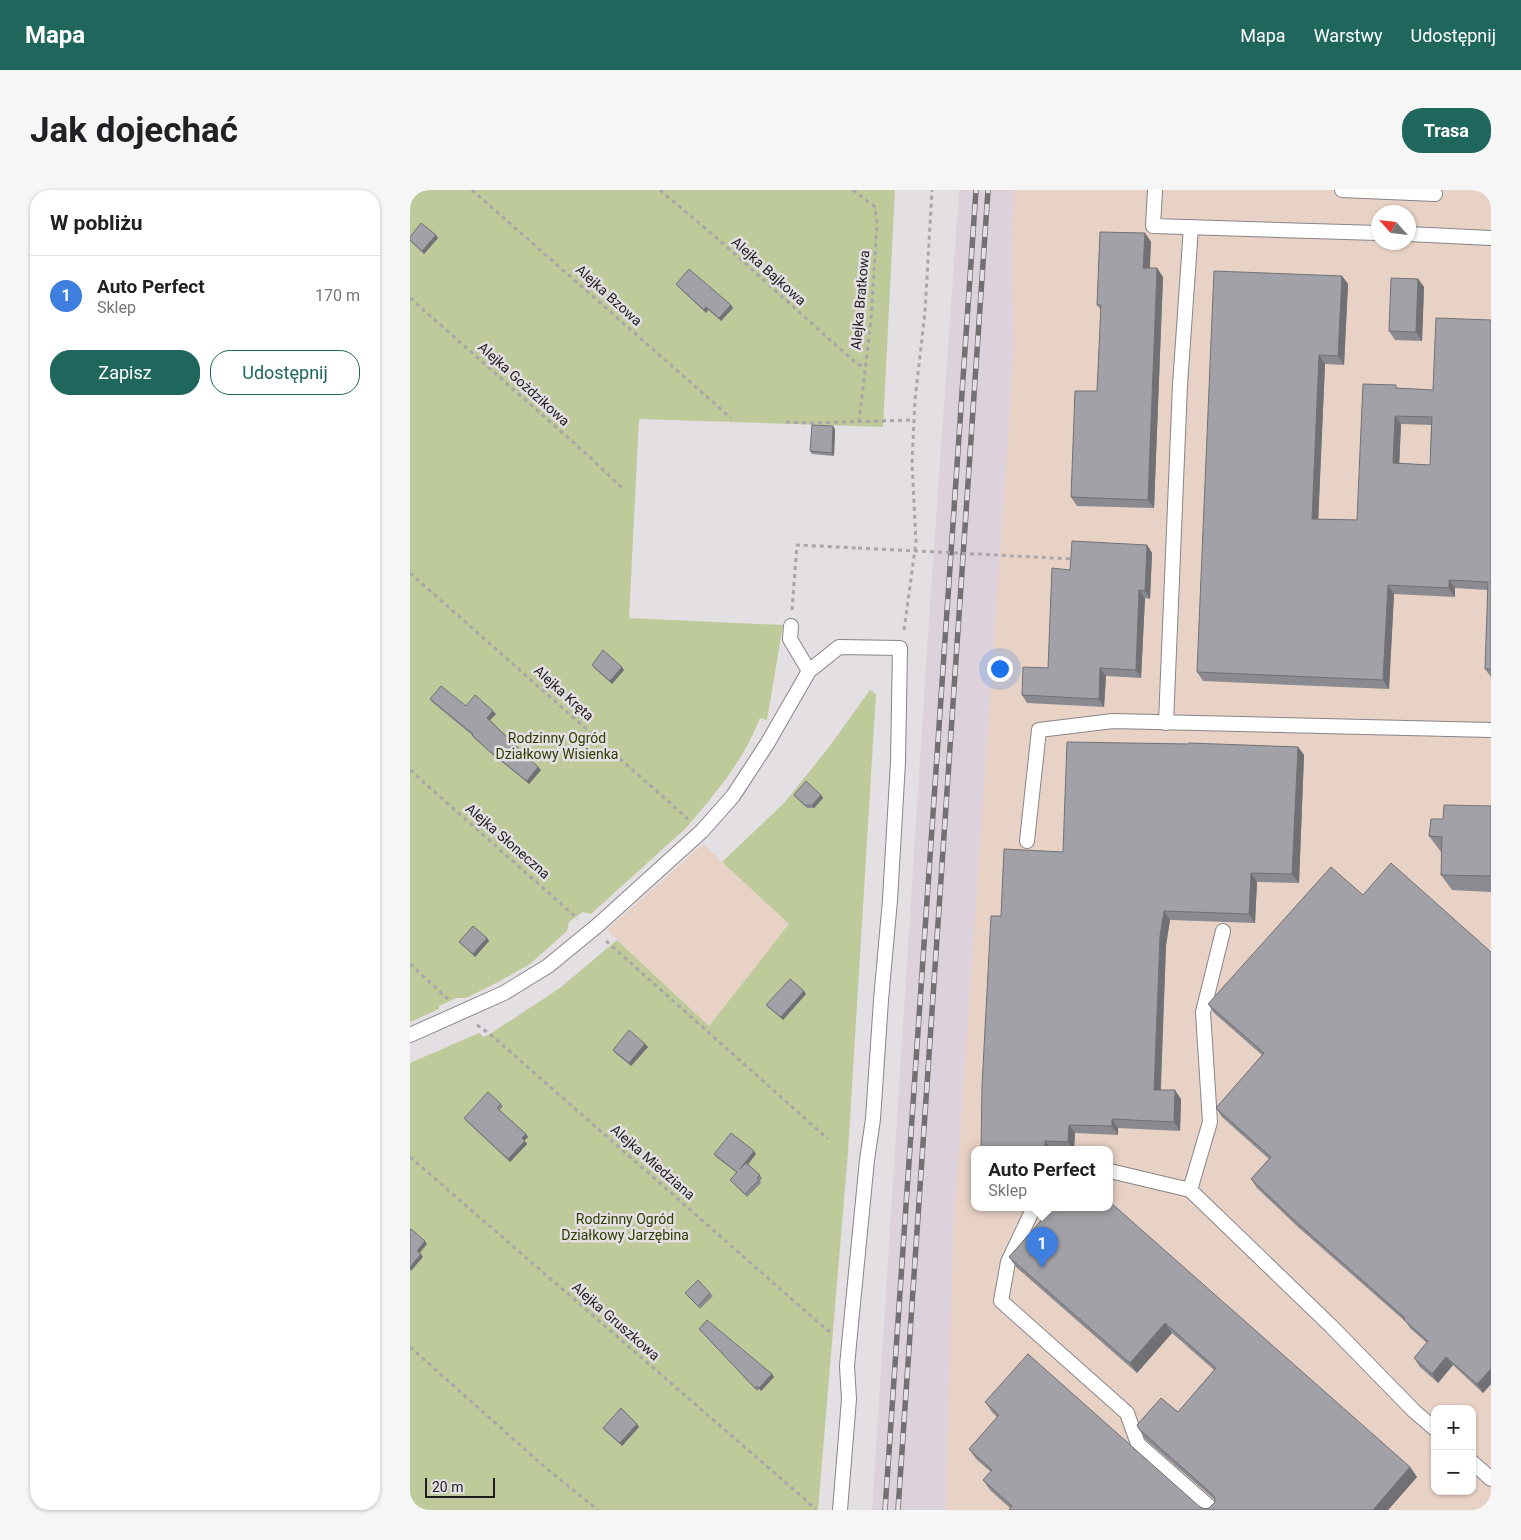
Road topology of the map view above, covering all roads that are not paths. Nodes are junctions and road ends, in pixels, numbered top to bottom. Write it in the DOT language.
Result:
graph roads {
  1 [pos="1156,190"];
  2 [pos="1342,190"];
  3 [pos="1435,194"];
  4 [pos="1191,227"];
  5 [pos="1371,233"];
  6 [pos="1416,234"];
  7 [pos="1491,238"];
  8 [pos="791,626"];
  9 [pos="809,671"];
  10 [pos="1166,722"];
  11 [pos="1491,730"];
  12 [pos="1027,841"];
  13 [pos="1223,930"];
  14 [pos="410,1035"];
  15 [pos="1113,1172"];
  16 [pos="1190,1190"];
  17 [pos="1032,1211"];
  18 [pos="1431,1426"];
  19 [pos="1476,1466"];
  20 [pos="1491,1479"];
  21 [pos="840,1510"];
  22 [pos="1213,1510"];
  1 -- 4 [label="lane"];
  2 -- 3 [label="lane"];
  4 -- 5 [label="lane"];
  4 -- 10 [label="lane"];
  6 -- 7 [label="lane"];
  8 -- 9 [label="lane"];
  9 -- 14 [label="lane"];
  9 -- 21 [label="lane"];
  10 -- 11 [label="lane"];
  10 -- 12 [label="lane"];
  13 -- 16 [label="lane"];
  15 -- 16 [label="lane"];
  16 -- 18 [label="lane"];
  17 -- 22 [label="lane"];
  19 -- 20 [label="lane"];
}
